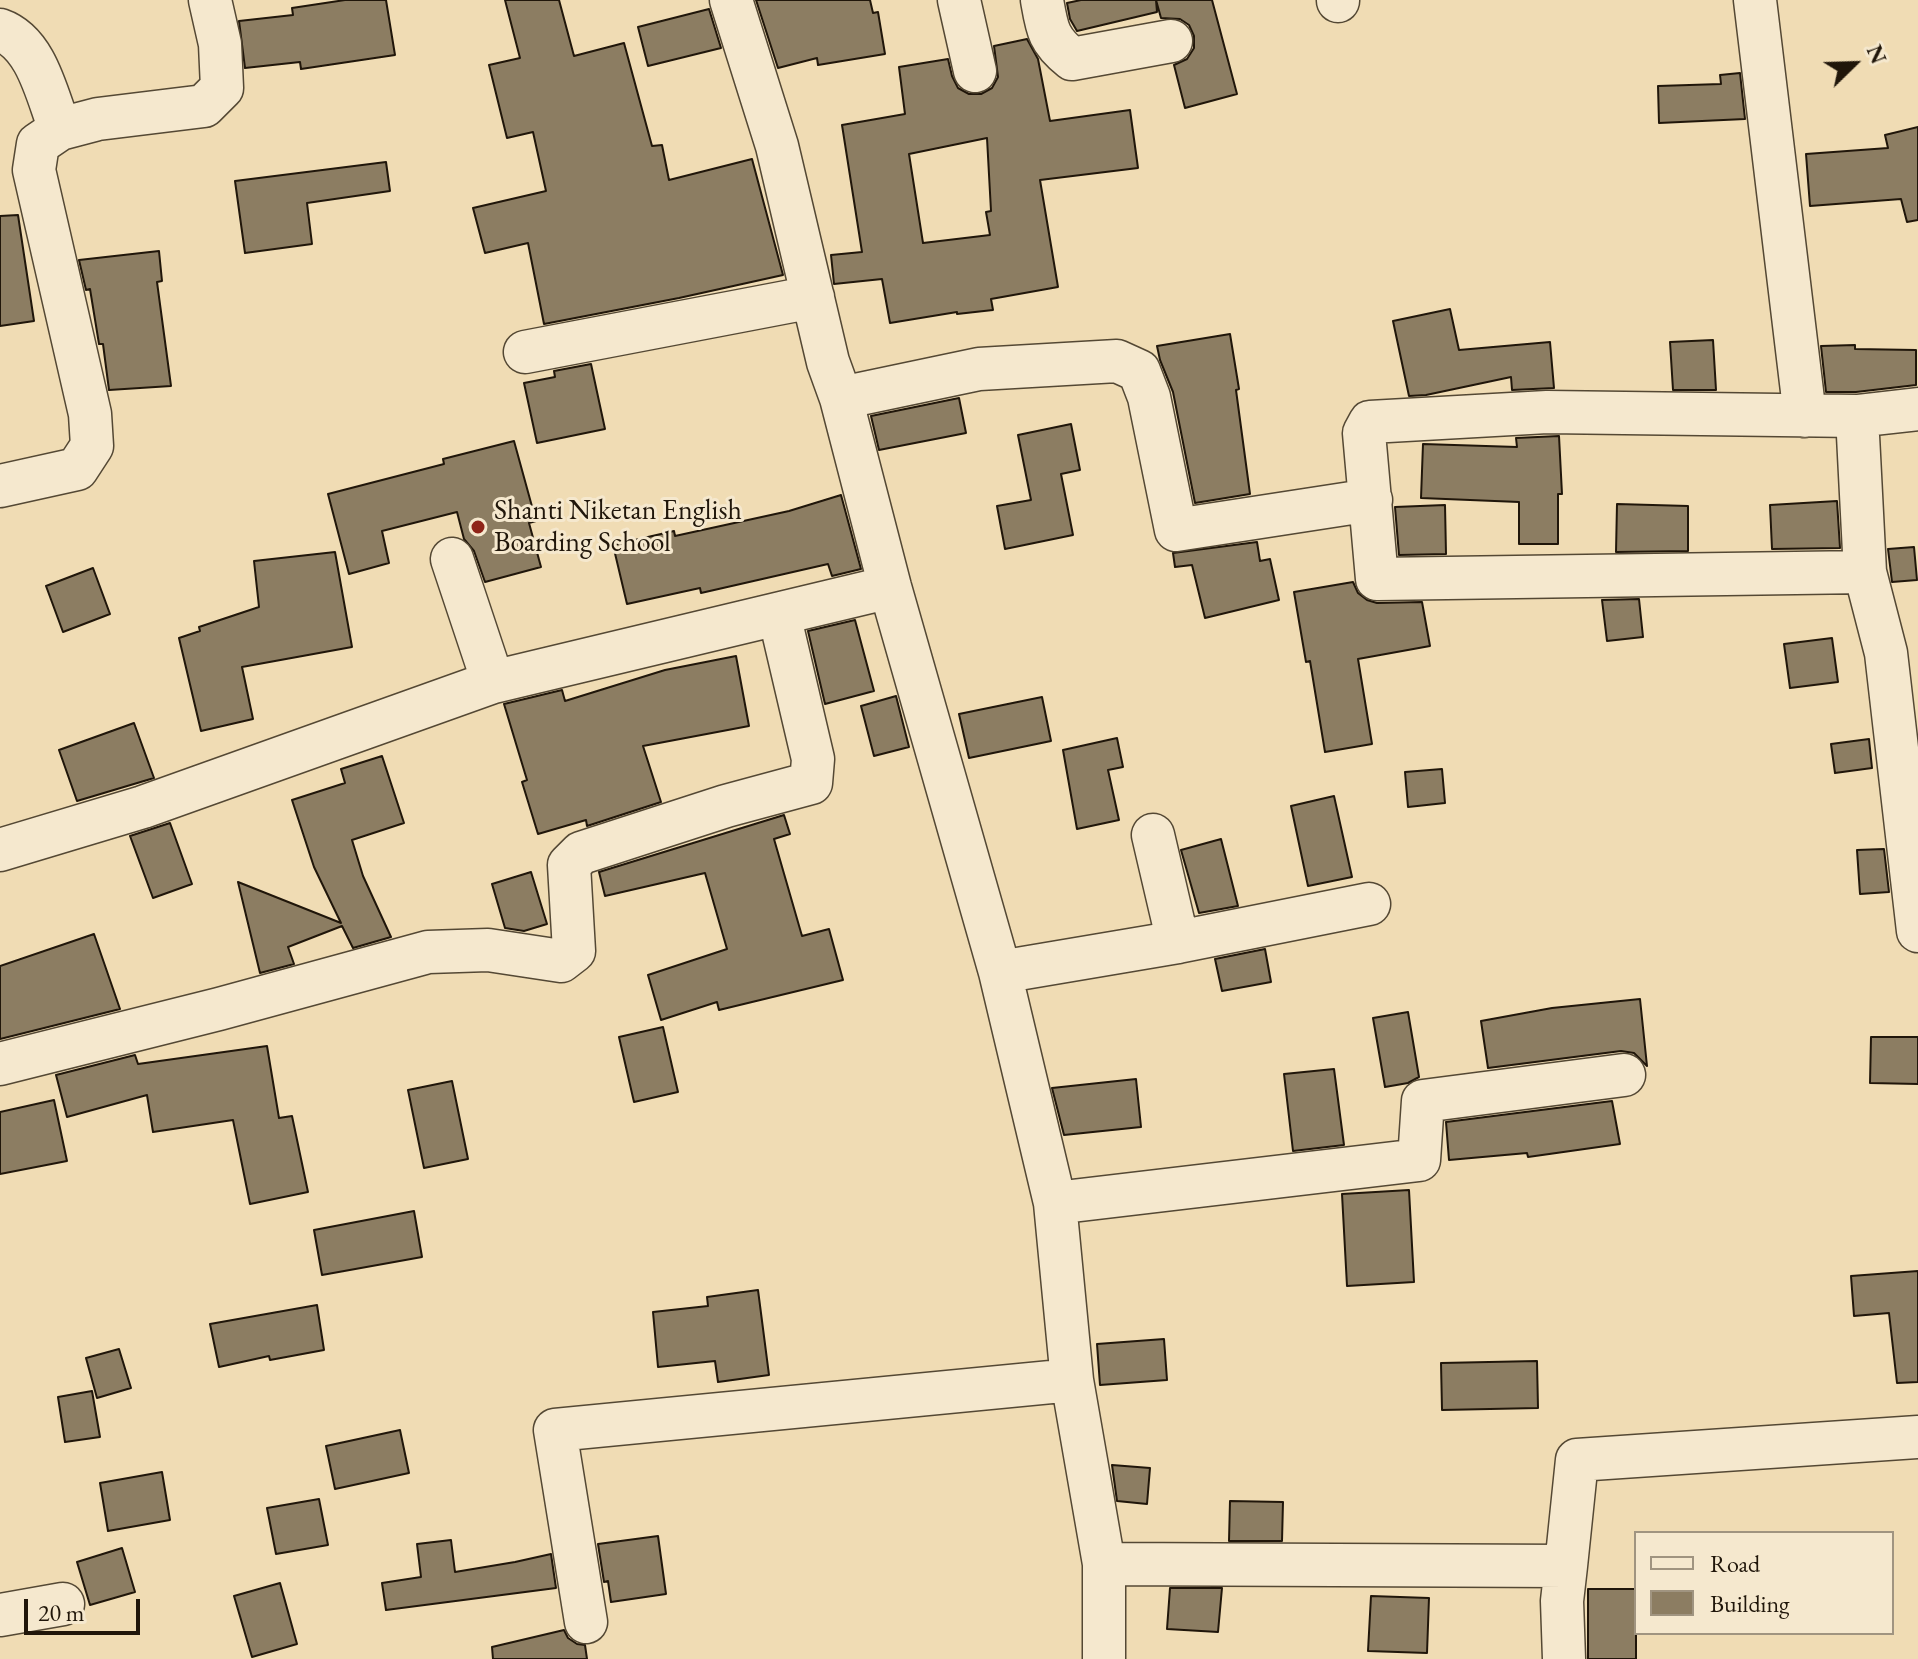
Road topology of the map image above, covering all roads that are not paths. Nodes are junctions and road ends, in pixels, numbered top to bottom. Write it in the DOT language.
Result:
graph roads {
  1 [pos="210,0"];
  2 [pos="731,0"];
  3 [pos="959,0"];
  4 [pos="1042,0"];
  5 [pos="1755,0"];
  6 [pos="0,30"];
  7 [pos="1171,41"];
  8 [pos="975,71"];
  9 [pos="60,129"];
  10 [pos="813,297"];
  11 [pos="525,352"];
  12 [pos="841,398"];
  13 [pos="1918,409"];
  14 [pos="1805,416"];
  15 [pos="1857,416"];
  16 [pos="0,486"];
  17 [pos="1371,500"];
  18 [pos="452,559"];
  19 [pos="1865,572"];
  20 [pos="890,587"];
  21 [pos="779,614"];
  22 [pos="493,682"];
  23 [pos="1153,835"];
  24 [pos="2,840"];
  25 [pos="1369,904"];
  26 [pos="1918,931"];
  27 [pos="1178,942"];
  28 [pos="1000,972"];
  29 [pos="0,1064"];
  30 [pos="1624,1075"];
  31 [pos="1055,1203"];
  32 [pos="1072,1380"];
  33 [pos="1918,1437"];
  34 [pos="1104,1564"];
  35 [pos="1566,1566"];
  36 [pos="63,1604"];
  37 [pos="0,1615"];
  38 [pos="586,1622"];
  39 [pos="1104,1659"];
  40 [pos="1564,1659"];
  1 -- 9 [label="street"];
  2 -- 10 [label="street"];
  3 -- 8 [label="street"];
  4 -- 7 [label="street"];
  5 -- 14 [label="street"];
  6 -- 9 [label="street"];
  9 -- 16 [label="street"];
  10 -- 11 [label="street"];
  10 -- 12 [label="street"];
  12 -- 17 [label="street"];
  12 -- 20 [label="street"];
  13 -- 15 [label="street"];
  14 -- 15 [label="street"];
  14 -- 17 [label="street"];
  15 -- 19 [label="street"];
  17 -- 19 [label="street"];
  18 -- 22 [label="street"];
  19 -- 26 [label="street"];
  20 -- 21 [label="street"];
  20 -- 28 [label="street"];
  21 -- 22 [label="street"];
  21 -- 29 [label="street"];
  22 -- 24 [label="street"];
  23 -- 27 [label="street"];
  25 -- 27 [label="street"];
  27 -- 28 [label="street"];
  28 -- 31 [label="street"];
  30 -- 31 [label="street"];
  31 -- 32 [label="street"];
  32 -- 34 [label="street"];
  32 -- 38 [label="street"];
  33 -- 35 [label="street"];
  34 -- 35 [label="street"];
  34 -- 39 [label="street"];
  35 -- 40 [label="street"];
  36 -- 37 [label="street"];
}
